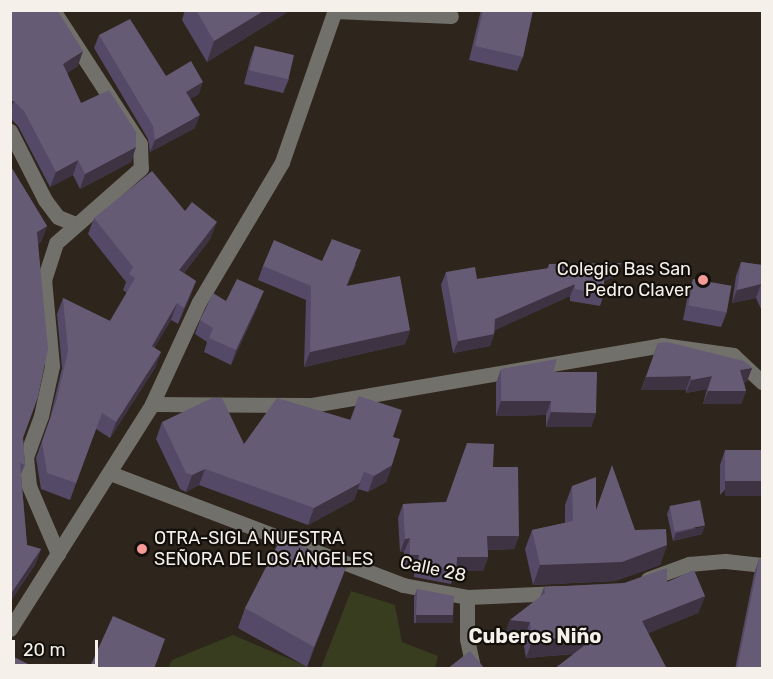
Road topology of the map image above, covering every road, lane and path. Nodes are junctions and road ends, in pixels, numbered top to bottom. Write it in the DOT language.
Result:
graph roads {
  1 [pos="53,10"];
  2 [pos="335,11"];
  3 [pos="451,16"];
  4 [pos="10,131"];
  5 [pos="75,224"];
  6 [pos="762,382"];
  7 [pos="152,404"];
  8 [pos="110,473"];
  9 [pos="58,554"];
  10 [pos="762,565"];
  11 [pos="637,583"];
  12 [pos="571,592"];
  13 [pos="467,597"];
  14 [pos="10,629"];
  15 [pos="473,669"];
  1 -- 5 [label="street"];
  2 -- 3 [label="street"];
  2 -- 7 [label="street"];
  4 -- 5 [label="street"];
  5 -- 9 [label="street"];
  6 -- 7 [label="street"];
  7 -- 8 [label="street"];
  8 -- 9 [label="street"];
  8 -- 13 [label="street, Calle 28"];
  9 -- 14 [label="street"];
  10 -- 11 [label="street"];
  12 -- 13 [label="street, Calle 28"];
  13 -- 15 [label="street"];
}
